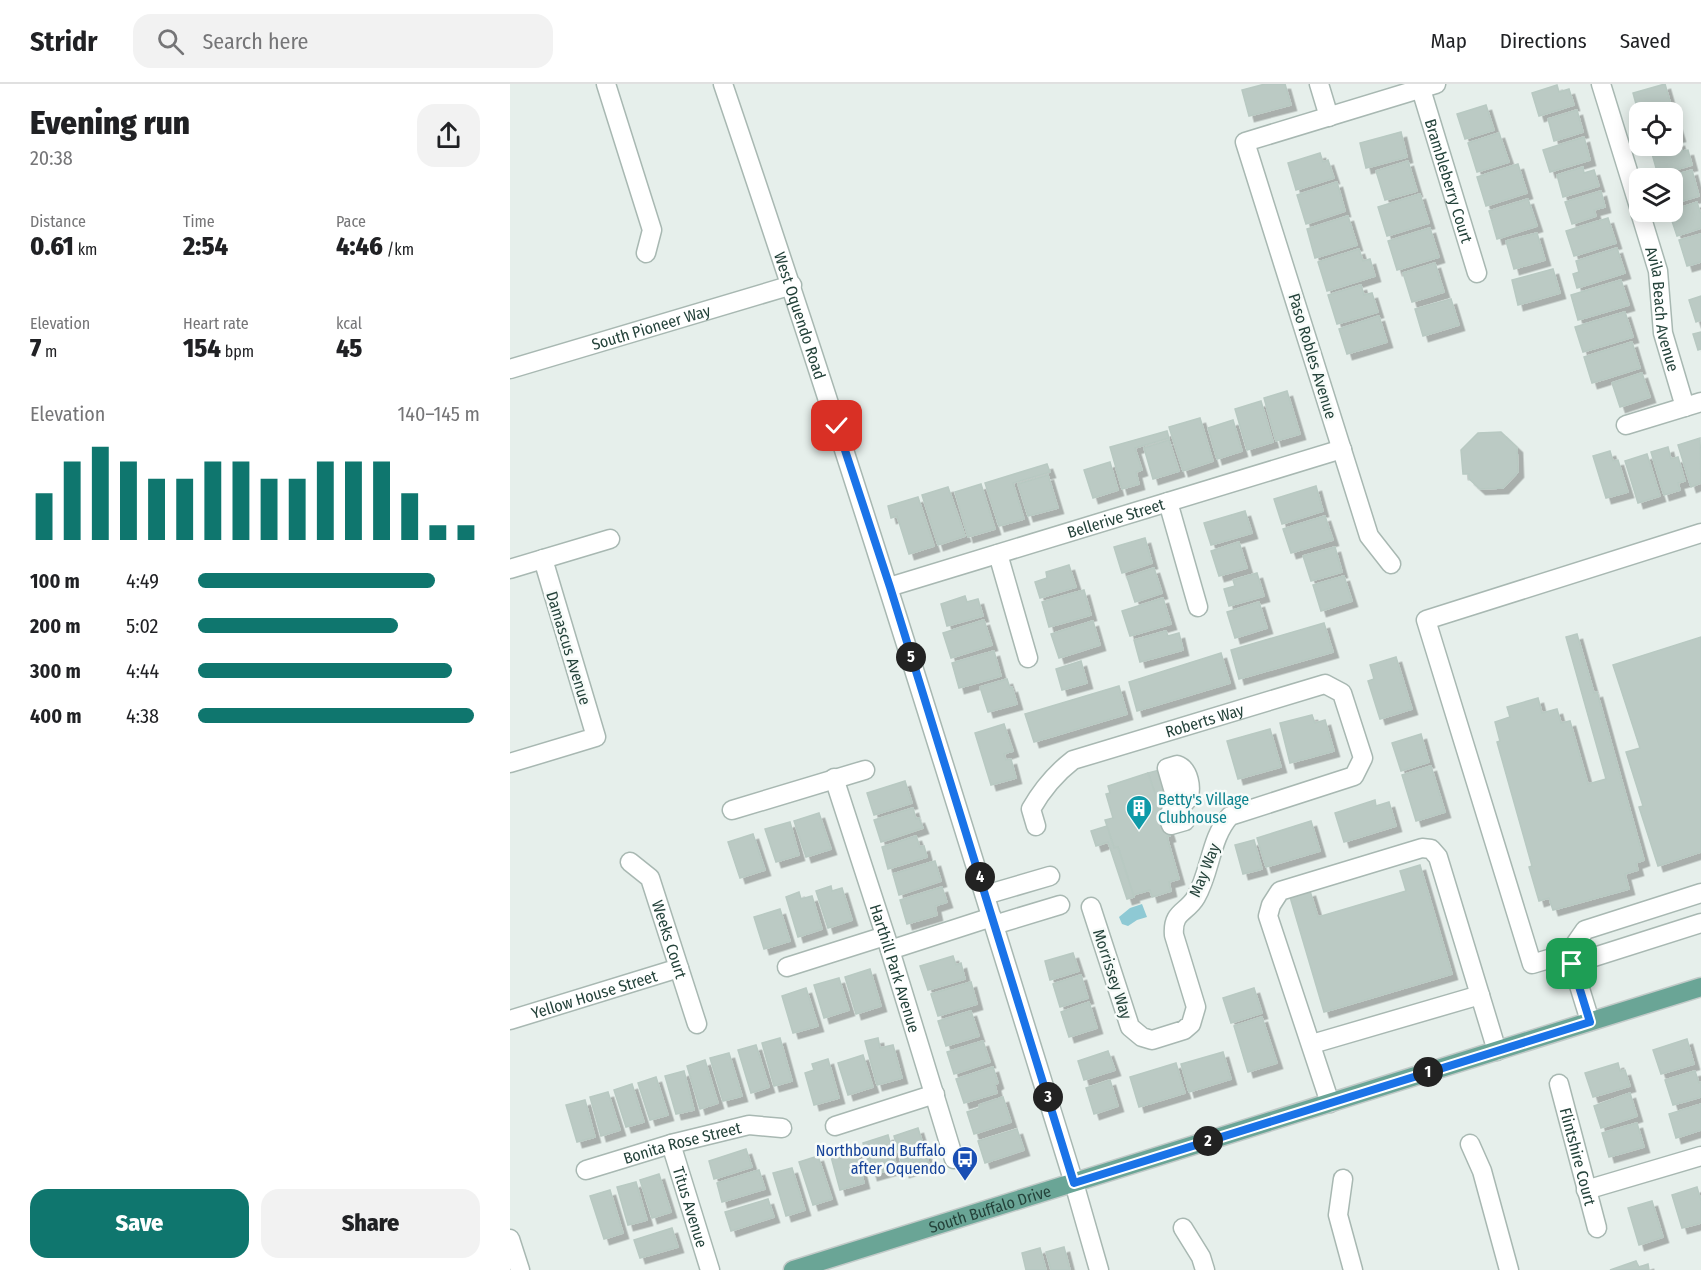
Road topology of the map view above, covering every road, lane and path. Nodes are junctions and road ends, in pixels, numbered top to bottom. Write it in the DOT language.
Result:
graph roads {
  1 [pos="606,84"];
  2 [pos="723,84"];
  3 [pos="1319,84"];
  4 [pos="1601,84"];
  5 [pos="1428,86"];
  6 [pos="1329,117"];
  7 [pos="1629,175"];
  8 [pos="1643,222"];
  9 [pos="646,253"];
  10 [pos="1477,273"];
  11 [pos="792,285"];
  12 [pos="510,369"];
  13 [pos="1693,405"];
  14 [pos="1626,425"];
  15 [pos="1342,449"];
  16 [pos="1168,502"];
  17 [pos="1701,533"];
  18 [pos="610,539"];
  19 [pos="998,554"];
  20 [pos="543,559"];
  21 [pos="1391,564"];
  22 [pos="510,569"];
  23 [pos="890,587"];
  24 [pos="1198,607"];
  25 [pos="1028,658"];
  26 [pos="510,763"];
  27 [pos="1359,766"];
  28 [pos="865,770"];
  29 [pos="834,778"];
  30 [pos="732,810"];
  31 [pos="1036,826"];
  32 [pos="630,862"];
  33 [pos="1050,876"];
  34 [pos="1701,893"];
  35 [pos="986,895"];
  36 [pos="1060,906"];
  37 [pos="1091,907"];
  38 [pos="993,921"];
  39 [pos="1701,922"];
  40 [pos="888,943"];
  41 [pos="1570,959"];
  42 [pos="679,968"];
  43 [pos="787,968"];
  44 [pos="1701,987"];
  45 [pos="1480,995"];
  46 [pos="510,1020"];
  47 [pos="1590,1022"];
  48 [pos="697,1024"];
  49 [pos="1142,1037"];
  50 [pos="1312,1044"];
  51 [pos="1497,1051"];
  52 [pos="1559,1084"];
  53 [pos="934,1094"];
  54 [pos="1330,1103"];
  55 [pos="835,1126"];
  56 [pos="782,1128"];
  57 [pos="671,1144"];
  58 [pos="1470,1144"];
  59 [pos="1701,1156"];
  60 [pos="954,1159"];
  61 [pos="586,1170"];
  62 [pos="1343,1179"];
  63 [pos="1074,1183"];
  64 [pos="1586,1190"];
  65 [pos="1183,1228"];
  66 [pos="1597,1228"];
  67 [pos="510,1239"];
  68 [pos="520,1270"];
  69 [pos="710,1270"];
  70 [pos="793,1270"];
  71 [pos="1099,1270"];
  72 [pos="1205,1270"];
  73 [pos="1353,1270"];
  74 [pos="1509,1270"];
  1 -- 9 [label="street"];
  2 -- 11 [label="street, West Oquendo Road"];
  3 -- 6 [label="street"];
  4 -- 7 [label="street, Avila Beach Avenue"];
  5 -- 6 [label="street"];
  5 -- 10 [label="street, Brambleberry Court"];
  6 -- 15 [label="street, Paso Robles Avenue"];
  8 -- 13 [label="street, Avila Beach Avenue"];
  11 -- 12 [label="street, South Pioneer Way"];
  11 -- 23 [label="street, West Oquendo Road"];
  13 -- 14 [label="street"];
  15 -- 16 [label="street, Bellerive Street"];
  15 -- 21 [label="street, Paso Robles Avenue"];
  16 -- 19 [label="street, Bellerive Street"];
  16 -- 24 [label="street"];
  17 -- 41 [label="street"];
  18 -- 20 [label="street"];
  19 -- 23 [label="street, Bellerive Street"];
  19 -- 25 [label="street"];
  20 -- 22 [label="street"];
  20 -- 26 [label="street, Damascus Avenue"];
  23 -- 35 [label="street, West Oquendo Road"];
  27 -- 31 [label="street, Roberts Way"];
  27 -- 49 [label="street, May Way"];
  28 -- 29 [label="street"];
  29 -- 30 [label="street"];
  29 -- 40 [label="street, Harthill Park Avenue"];
  32 -- 42 [label="street, Weeks Court"];
  33 -- 35 [label="street"];
  34 -- 41 [label="street"];
  35 -- 38 [label="street, West Oquendo Road"];
  36 -- 38 [label="street"];
  37 -- 49 [label="street, Morrissey Way"];
  38 -- 40 [label="street"];
  38 -- 63 [label="street, West Oquendo Road"];
  39 -- 41 [label="street"];
  40 -- 43 [label="street"];
  40 -- 53 [label="street, Harthill Park Avenue"];
  41 -- 47 [label="street"];
  42 -- 46 [label="street, Yellow House Street"];
  42 -- 48 [label="street, Weeks Court"];
  44 -- 47 [label="main road, South Buffalo Drive"];
  45 -- 50 [label="street"];
  45 -- 50 [label="street"];
  45 -- 51 [label="street"];
  47 -- 51 [label="main road, South Buffalo Drive"];
  50 -- 54 [label="street"];
  51 -- 54 [label="main road, South Buffalo Drive"];
  52 -- 64 [label="street, Flintshire Court"];
  53 -- 55 [label="street"];
  53 -- 60 [label="street, Harthill Park Avenue"];
  54 -- 63 [label="main road, South Buffalo Drive"];
  56 -- 57 [label="street, Bonita Rose Street"];
  57 -- 61 [label="street, Bonita Rose Street"];
  57 -- 69 [label="street, Titus Avenue"];
  58 -- 74 [label="street"];
  59 -- 64 [label="street"];
  62 -- 73 [label="street"];
  63 -- 70 [label="main road, South Buffalo Drive"];
  63 -- 71 [label="street, West Oquendo Road"];
  64 -- 66 [label="street, Flintshire Court"];
  65 -- 72 [label="street"];
  67 -- 68 [label="street"];
}
